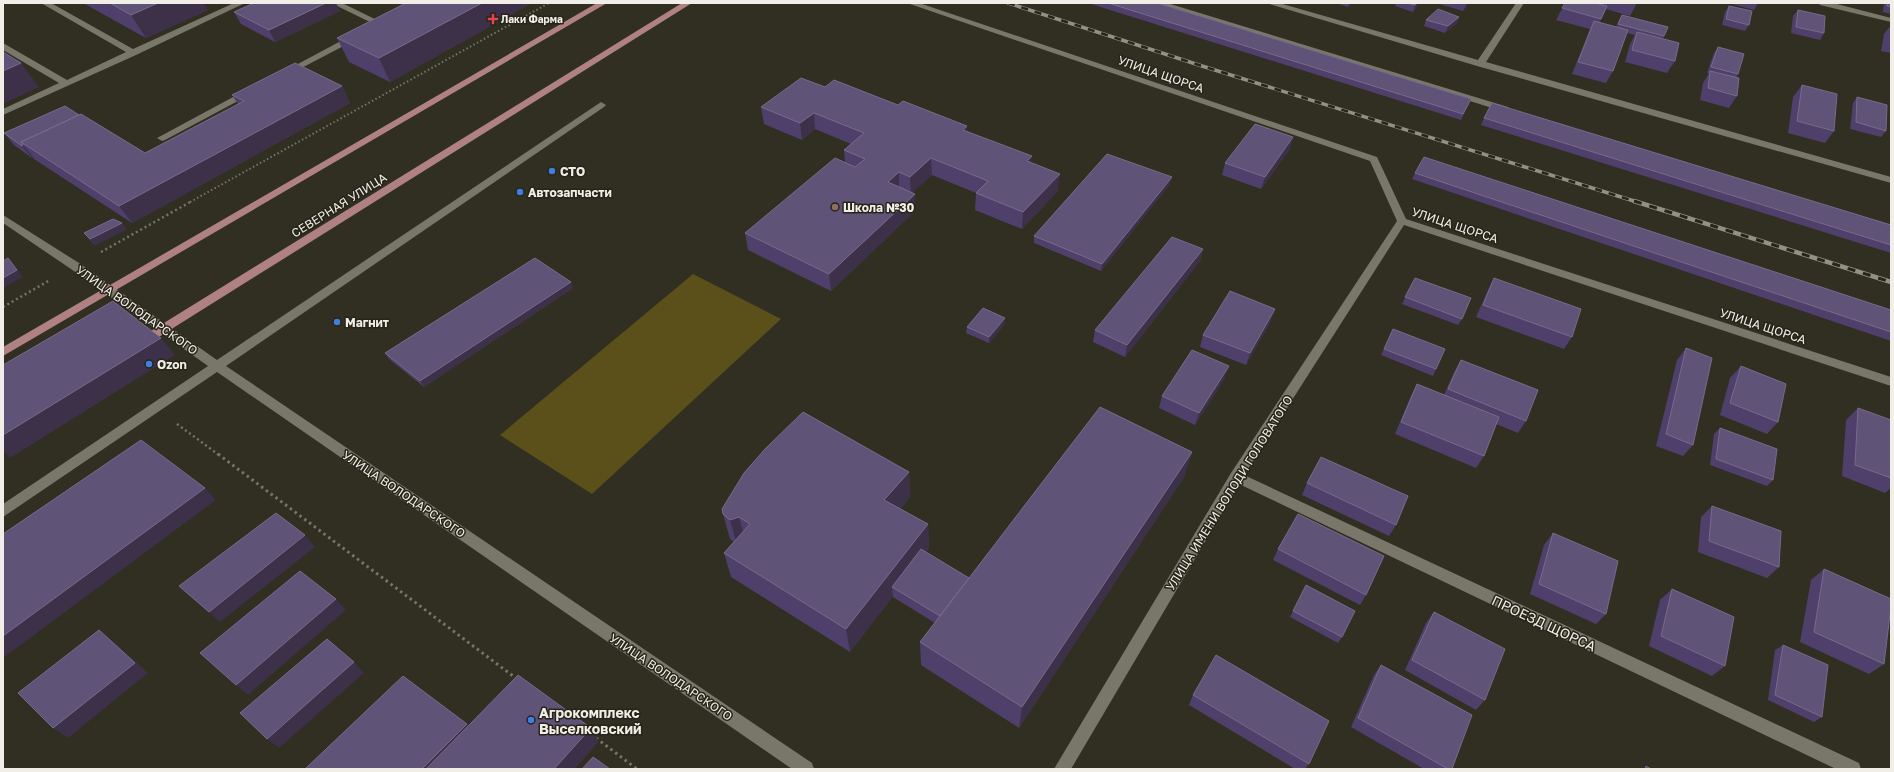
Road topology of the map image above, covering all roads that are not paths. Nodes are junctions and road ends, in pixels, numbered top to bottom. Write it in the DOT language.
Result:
graph roads {
  1 [pos="45,3"];
  2 [pos="241,3"];
  3 [pos="335,3"];
  4 [pos="603,3"];
  5 [pos="688,3"];
  6 [pos="911,3"];
  7 [pos="1158,3"];
  8 [pos="1270,3"];
  9 [pos="1520,3"];
  10 [pos="1823,3"];
  11 [pos="1891,20"];
  12 [pos="3,46"];
  13 [pos="133,52"];
  14 [pos="1480,64"];
  15 [pos="274,79"];
  16 [pos="66,83"];
  17 [pos="253,90"];
  18 [pos="601,105"];
  19 [pos="3,112"];
  20 [pos="1514,112"];
  21 [pos="162,138"];
  22 [pos="1891,180"];
  23 [pos="3,218"];
  24 [pos="1402,221"];
  25 [pos="132,348"];
  26 [pos="3,352"];
  27 [pos="216,365"];
  28 [pos="1891,382"];
  29 [pos="1236,477"];
  30 [pos="3,511"];
  31 [pos="806,769"];
  32 [pos="1062,769"];
  33 [pos="1853,769"];
  1 -- 13 [label="street"];
  2 -- 13 [label="street"];
  3 -- 15 [label="street"];
  4 -- 26 [label="main road"];
  5 -- 25 [label="main road, СЕВЕРНАЯ УЛИЦА"];
  6 -- 24 [label="street, УЛИЦА ЩОРСА"];
  7 -- 20 [label="street"];
  8 -- 14 [label="street"];
  9 -- 14 [label="street"];
  10 -- 11 [label="street"];
  12 -- 16 [label="street"];
  13 -- 16 [label="street"];
  14 -- 22 [label="street"];
  16 -- 19 [label="street"];
  17 -- 21 [label="street"];
  18 -- 27 [label="street"];
  23 -- 27 [label="street, УЛИЦА ВОЛОДАРСКОГО"];
  24 -- 28 [label="street, УЛИЦА ЩОРСА"];
  24 -- 29 [label="street, УЛИЦА ИМЕНИ ВОЛОДИ ГОЛОВАТОГО"];
  27 -- 30 [label="street"];
  27 -- 31 [label="street, УЛИЦА ВОЛОДАРСКОГО"];
  29 -- 32 [label="street, УЛИЦА ИМЕНИ ВОЛОДИ ГОЛОВАТОГО"];
  29 -- 33 [label="street, ПРОЕЗД ЩОРСА"];
}
